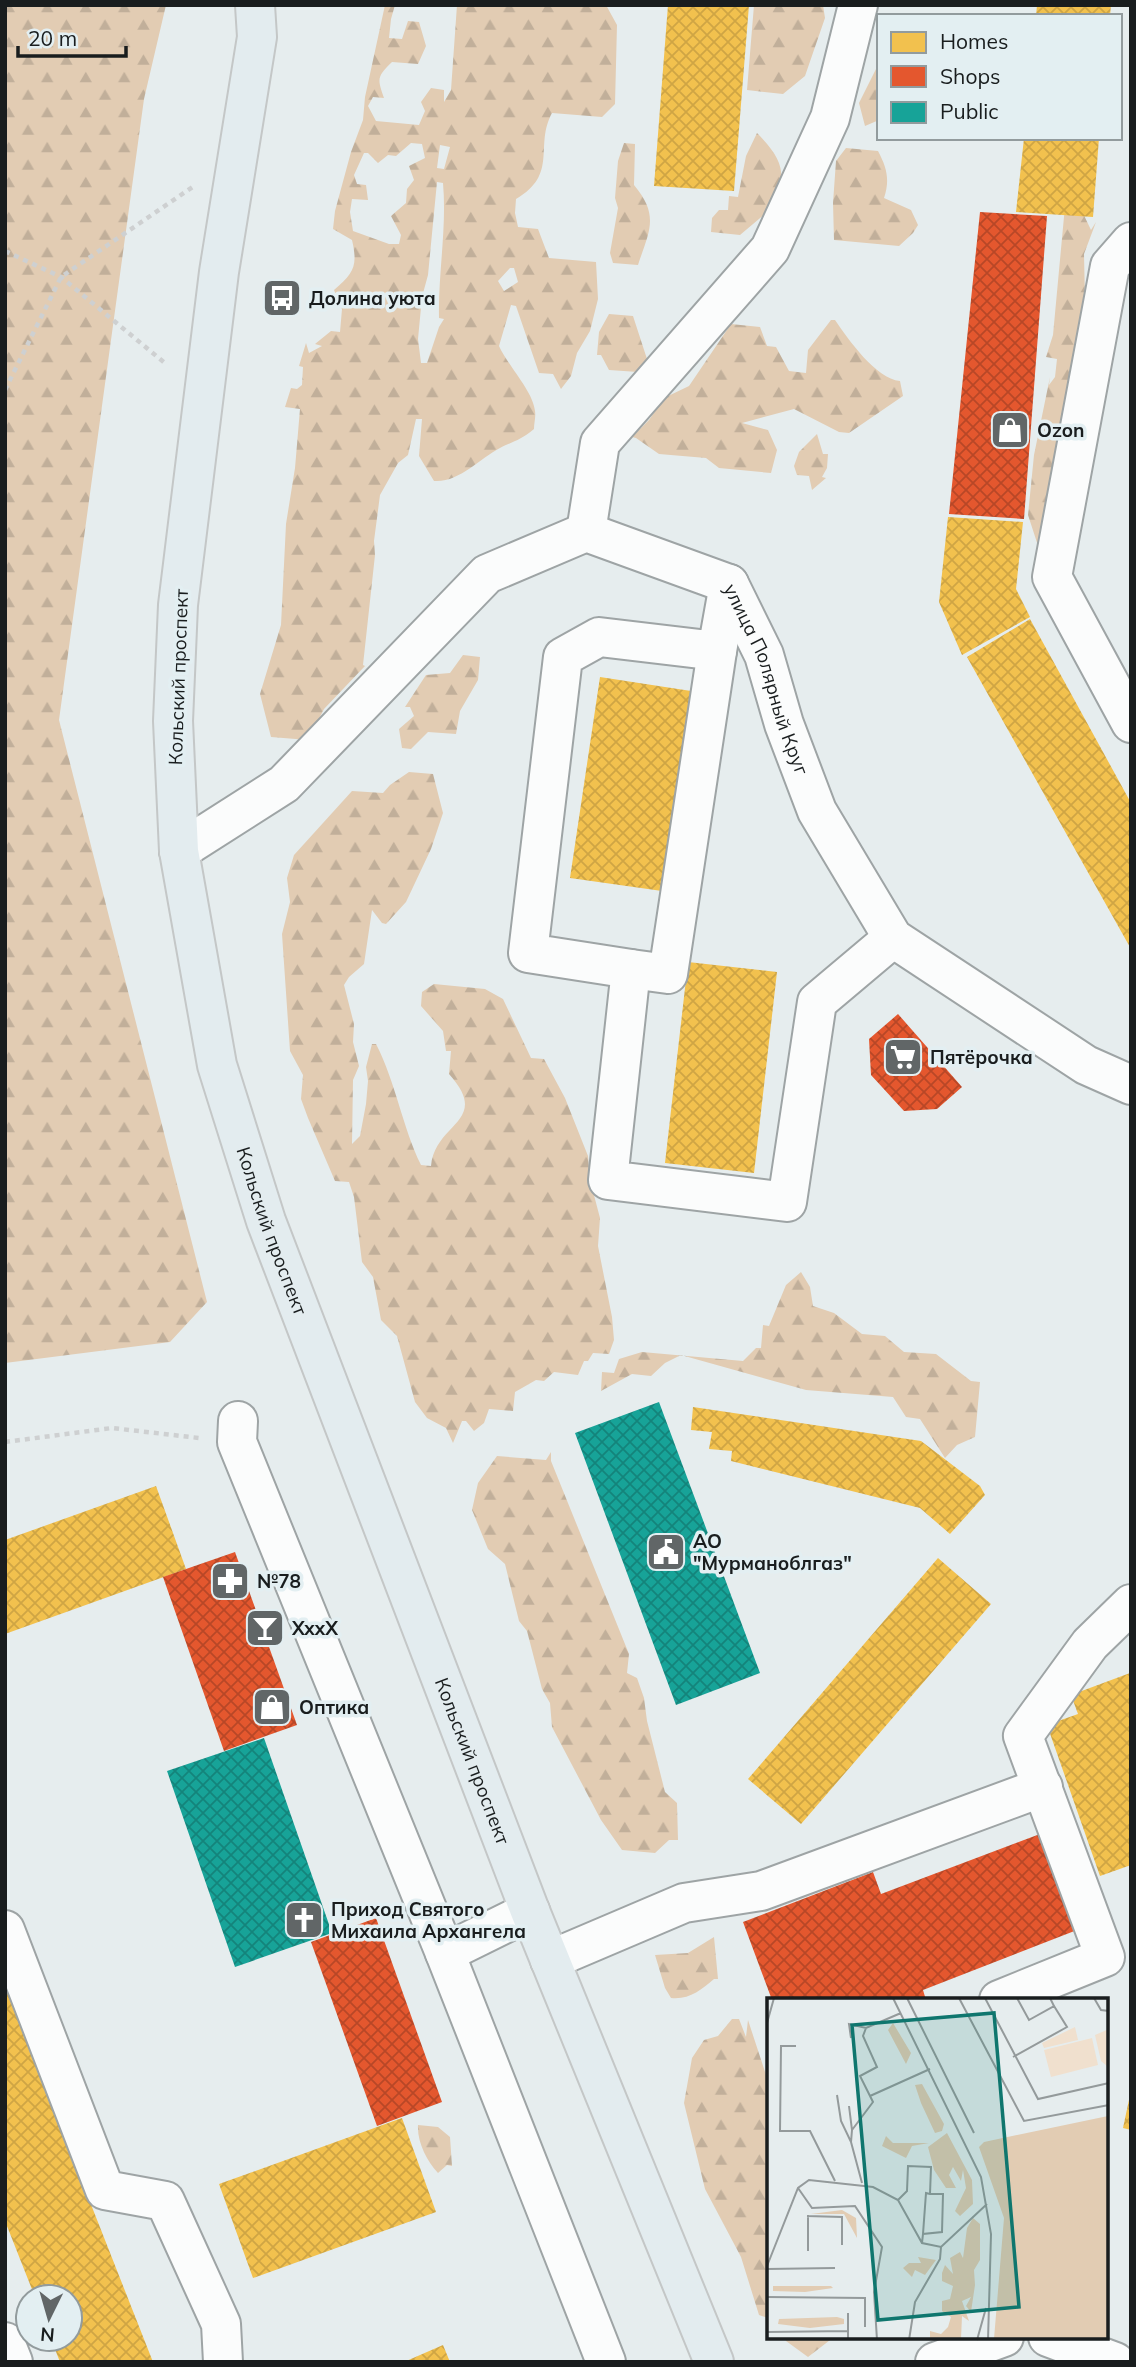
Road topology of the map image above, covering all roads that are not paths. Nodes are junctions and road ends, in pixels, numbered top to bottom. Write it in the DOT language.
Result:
graph roads {
  1 [pos="858,5"];
  2 [pos="262,16"];
  3 [pos="1131,242"];
  4 [pos="586,532"];
  5 [pos="729,584"];
  6 [pos="717,651"];
  7 [pos="1131,723"];
  8 [pos="179,851"];
  9 [pos="893,937"];
  10 [pos="631,969"];
  11 [pos="1131,1085"];
  12 [pos="237,1431"];
  13 [pos="1131,1604"];
  14 [pos="1043,1787"];
  15 [pos="530,1911"];
  16 [pos="5,1930"];
  17 [pos="445,1953"];
  18 [pos="550,1959"];
  19 [pos="1004,1998"];
  20 [pos="998,2339"];
  21 [pos="1053,2339"];
  22 [pos="5,2342"];
  23 [pos="13,2362"];
  24 [pos="223,2362"];
  25 [pos="606,2362"];
  26 [pos="714,2362"];
  27 [pos="934,2362"];
  28 [pos="1115,2362"];
  1 -- 4 [label="street"];
  2 -- 8 [label="main road, Кольский проспект"];
  3 -- 7 [label="street"];
  4 -- 5 [label="street, улица Полярный Круг"];
  4 -- 8 [label="street"];
  5 -- 6 [label="street"];
  5 -- 9 [label="street, улица Полярный Круг"];
  6 -- 10 [label="street"];
  6 -- 10 [label="street"];
  8 -- 15 [label="main road, Кольский проспект"];
  9 -- 10 [label="street"];
  9 -- 11 [label="street, улица Полярный Круг"];
  12 -- 17 [label="street"];
  13 -- 14 [label="street"];
  14 -- 18 [label="street"];
  14 -- 19 [label="street"];
  15 -- 17 [label="street"];
  15 -- 18 [label="main road, Кольский проспект"];
  16 -- 24 [label="street"];
  17 -- 25 [label="street"];
  18 -- 26 [label="main road, Кольский проспект"];
  20 -- 27 [label="street"];
  21 -- 28 [label="street"];
  22 -- 23 [label="street"];
}
